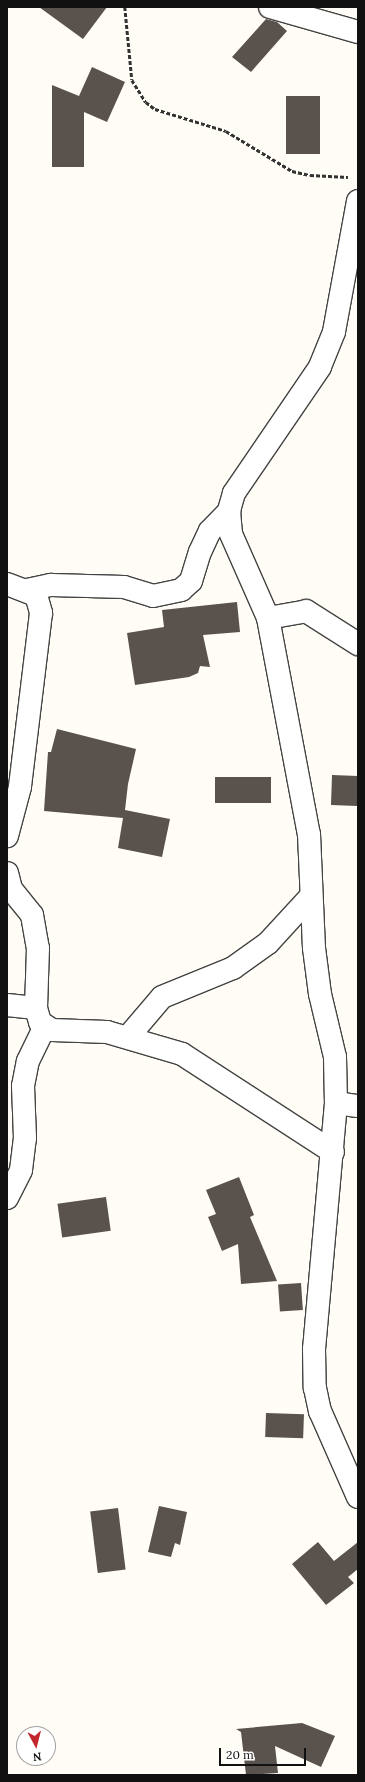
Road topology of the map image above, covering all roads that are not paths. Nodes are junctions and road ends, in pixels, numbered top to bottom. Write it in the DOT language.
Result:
graph roads {
  1 [pos="270,7"];
  2 [pos="358,32"];
  3 [pos="358,201"];
  4 [pos="229,511"];
  5 [pos="7,584"];
  6 [pos="27,590"];
  7 [pos="268,618"];
  8 [pos="358,644"];
  9 [pos="7,836"];
  10 [pos="7,873"];
  11 [pos="311,896"];
  12 [pos="7,1005"];
  13 [pos="41,1017"];
  14 [pos="128,1037"];
  15 [pos="15,1086"];
  16 [pos="336,1103"];
  17 [pos="358,1106"];
  18 [pos="333,1152"];
  19 [pos="7,1198"];
  20 [pos="358,1497"];
  1 -- 2 [label="street"];
  3 -- 4 [label="street"];
  4 -- 6 [label="street"];
  4 -- 7 [label="street"];
  5 -- 6 [label="street"];
  6 -- 9 [label="street"];
  7 -- 8 [label="street"];
  7 -- 11 [label="street"];
  10 -- 13 [label="street"];
  11 -- 14 [label="street"];
  11 -- 16 [label="street"];
  12 -- 13 [label="street"];
  13 -- 14 [label="street"];
  13 -- 15 [label="street"];
  14 -- 18 [label="street"];
  15 -- 19 [label="street"];
  16 -- 17 [label="street"];
  16 -- 18 [label="street"];
  18 -- 20 [label="street"];
}
